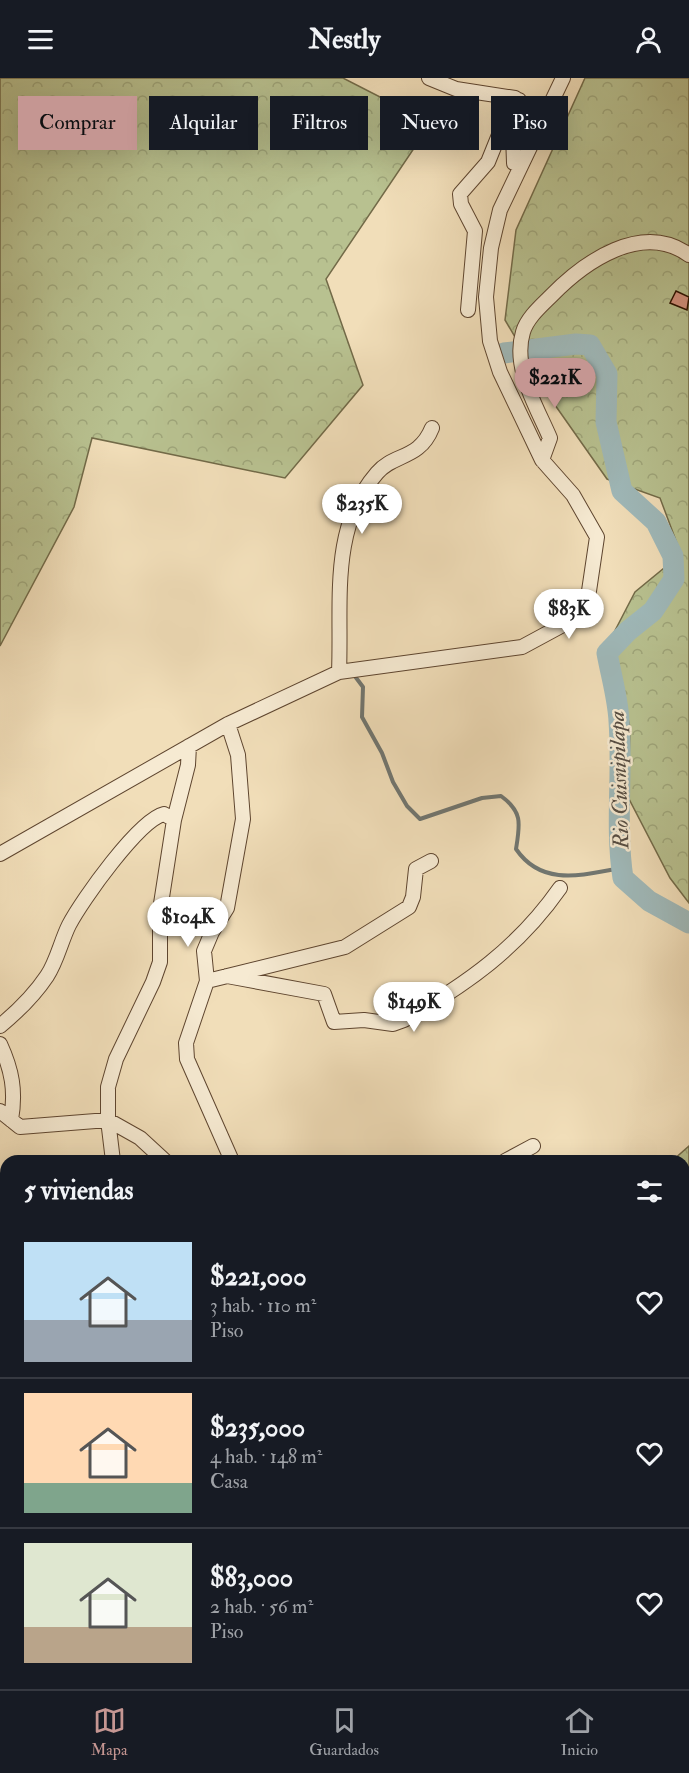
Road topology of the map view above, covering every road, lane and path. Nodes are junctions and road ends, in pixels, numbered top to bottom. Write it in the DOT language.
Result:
graph roads {
  1 [pos="429,78"];
  2 [pos="563,78"];
  3 [pos="504,96"];
  4 [pos="493,150"];
  5 [pos="513,150"];
  6 [pos="519,164"];
  7 [pos="689,255"];
  8 [pos="468,310"];
  9 [pos="432,428"];
  10 [pos="542,460"];
  11 [pos="339,672"];
  12 [pos="228,724"];
  13 [pos="189,746"];
  14 [pos="174,820"];
  15 [pos="0,854"];
  16 [pos="431,861"];
  17 [pos="560,888"];
  18 [pos="228,976"];
  19 [pos="207,981"];
  20 [pos="0,1026"];
  21 [pos="0,1044"];
  22 [pos="5,1116"];
  23 [pos="108,1120"];
  24 [pos="533,1146"];
  25 [pos="112,1155"];
  26 [pos="158,1155"];
  27 [pos="229,1155"];
  28 [pos="516,1155"];
  1 -- 3 [label="street"];
  2 -- 6 [label="street"];
  4 -- 8 [label="street"];
  5 -- 6 [label="street"];
  6 -- 10 [label="street"];
  7 -- 10 [label="street"];
  9 -- 11 [label="street"];
  10 -- 11 [label="street"];
  11 -- 12 [label="street"];
  12 -- 13 [label="street"];
  12 -- 19 [label="street"];
  13 -- 14 [label="street"];
  13 -- 15 [label="street"];
  14 -- 20 [label="street"];
  14 -- 23 [label="street"];
  16 -- 18 [label="street"];
  17 -- 18 [label="street"];
  18 -- 19 [label="street"];
  19 -- 27 [label="street"];
  21 -- 22 [label="street"];
  22 -- 23 [label="street"];
  23 -- 25 [label="street"];
  23 -- 26 [label="street"];
  24 -- 28 [label="street"];
}
